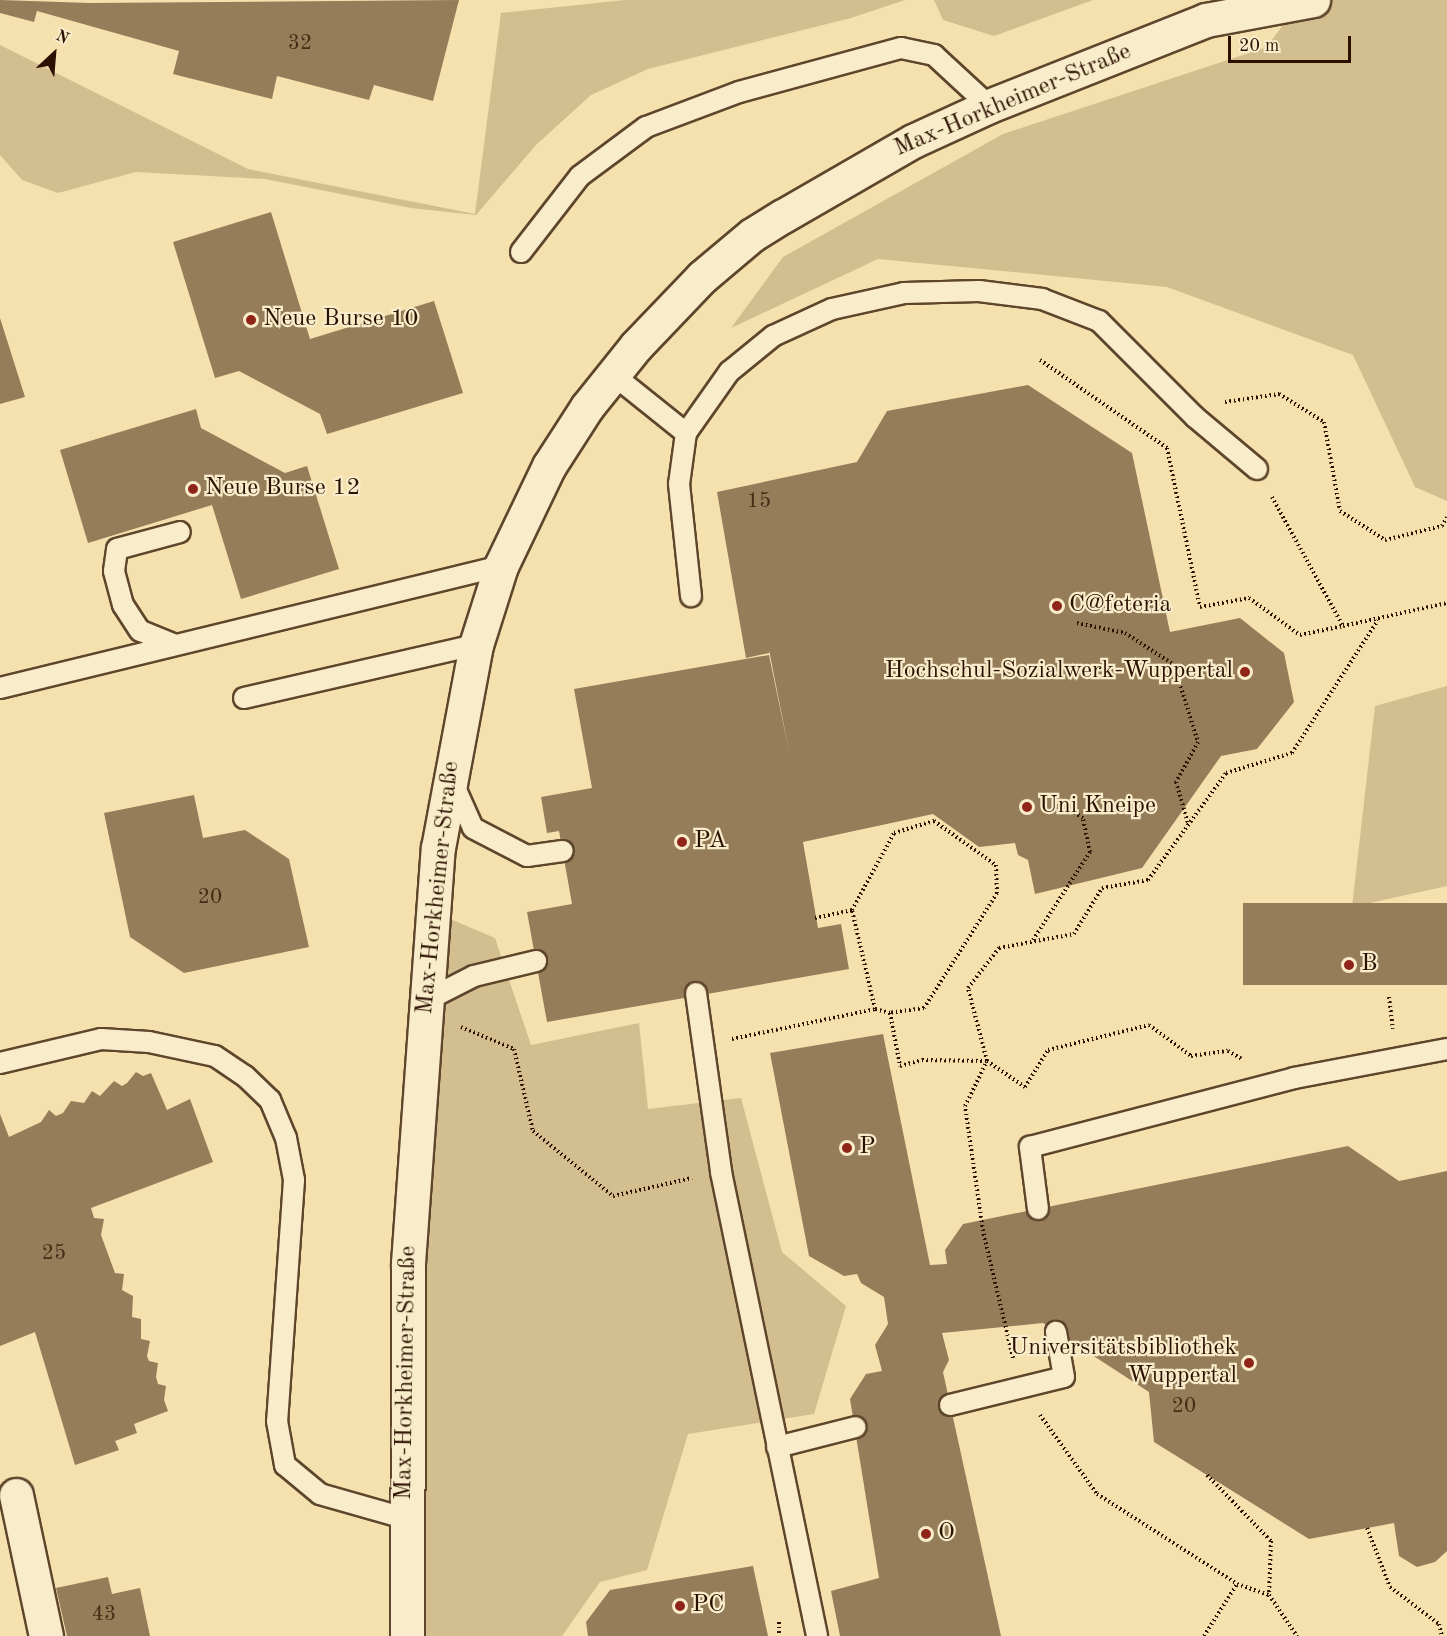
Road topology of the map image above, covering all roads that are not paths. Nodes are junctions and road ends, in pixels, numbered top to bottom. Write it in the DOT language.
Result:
graph roads {
  1 [pos="1234,0"];
  2 [pos="1313,0"];
  3 [pos="1206,20"];
  4 [pos="989,106"];
  5 [pos="521,252"];
  6 [pos="611,373"];
  7 [pos="686,433"];
  8 [pos="1257,469"];
  9 [pos="180,532"];
  10 [pos="501,567"];
  11 [pos="691,596"];
  12 [pos="173,644"];
  13 [pos="476,645"];
  14 [pos="0,688"];
  15 [pos="244,698"];
  16 [pos="449,775"];
  17 [pos="562,851"];
  18 [pos="536,961"];
  19 [pos="696,993"];
  20 [pos="425,1006"];
  21 [pos="1447,1049"];
  22 [pos="0,1064"];
  23 [pos="1038,1209"];
  24 [pos="1056,1332"];
  25 [pos="950,1405"];
  26 [pos="856,1427"];
  27 [pos="777,1447"];
  28 [pos="16,1495"];
  29 [pos="405,1518"];
  30 [pos="46,1636"];
  31 [pos="407,1636"];
  32 [pos="817,1636"];
  1 -- 3 [label="street, Max-Horkheimer-Straße"];
  2 -- 3 [label="street, Max-Horkheimer-Straße"];
  3 -- 4 [label="street, Max-Horkheimer-Straße"];
  4 -- 5 [label="lane"];
  4 -- 6 [label="street, Max-Horkheimer-Straße"];
  6 -- 7 [label="lane"];
  6 -- 10 [label="street, Max-Horkheimer-Straße"];
  7 -- 8 [label="lane"];
  7 -- 11 [label="lane"];
  9 -- 12 [label="lane"];
  10 -- 12 [label="lane"];
  10 -- 13 [label="street, Max-Horkheimer-Straße"];
  12 -- 14 [label="lane"];
  13 -- 15 [label="lane"];
  13 -- 16 [label="street, Max-Horkheimer-Straße"];
  16 -- 17 [label="lane"];
  16 -- 20 [label="street, Max-Horkheimer-Straße"];
  18 -- 20 [label="lane"];
  19 -- 27 [label="lane"];
  20 -- 29 [label="street, Max-Horkheimer-Straße"];
  21 -- 23 [label="lane"];
  22 -- 29 [label="lane"];
  24 -- 25 [label="lane"];
  26 -- 27 [label="lane"];
  27 -- 32 [label="lane"];
  28 -- 30 [label="street"];
  29 -- 31 [label="street, Max-Horkheimer-Straße"];
}
